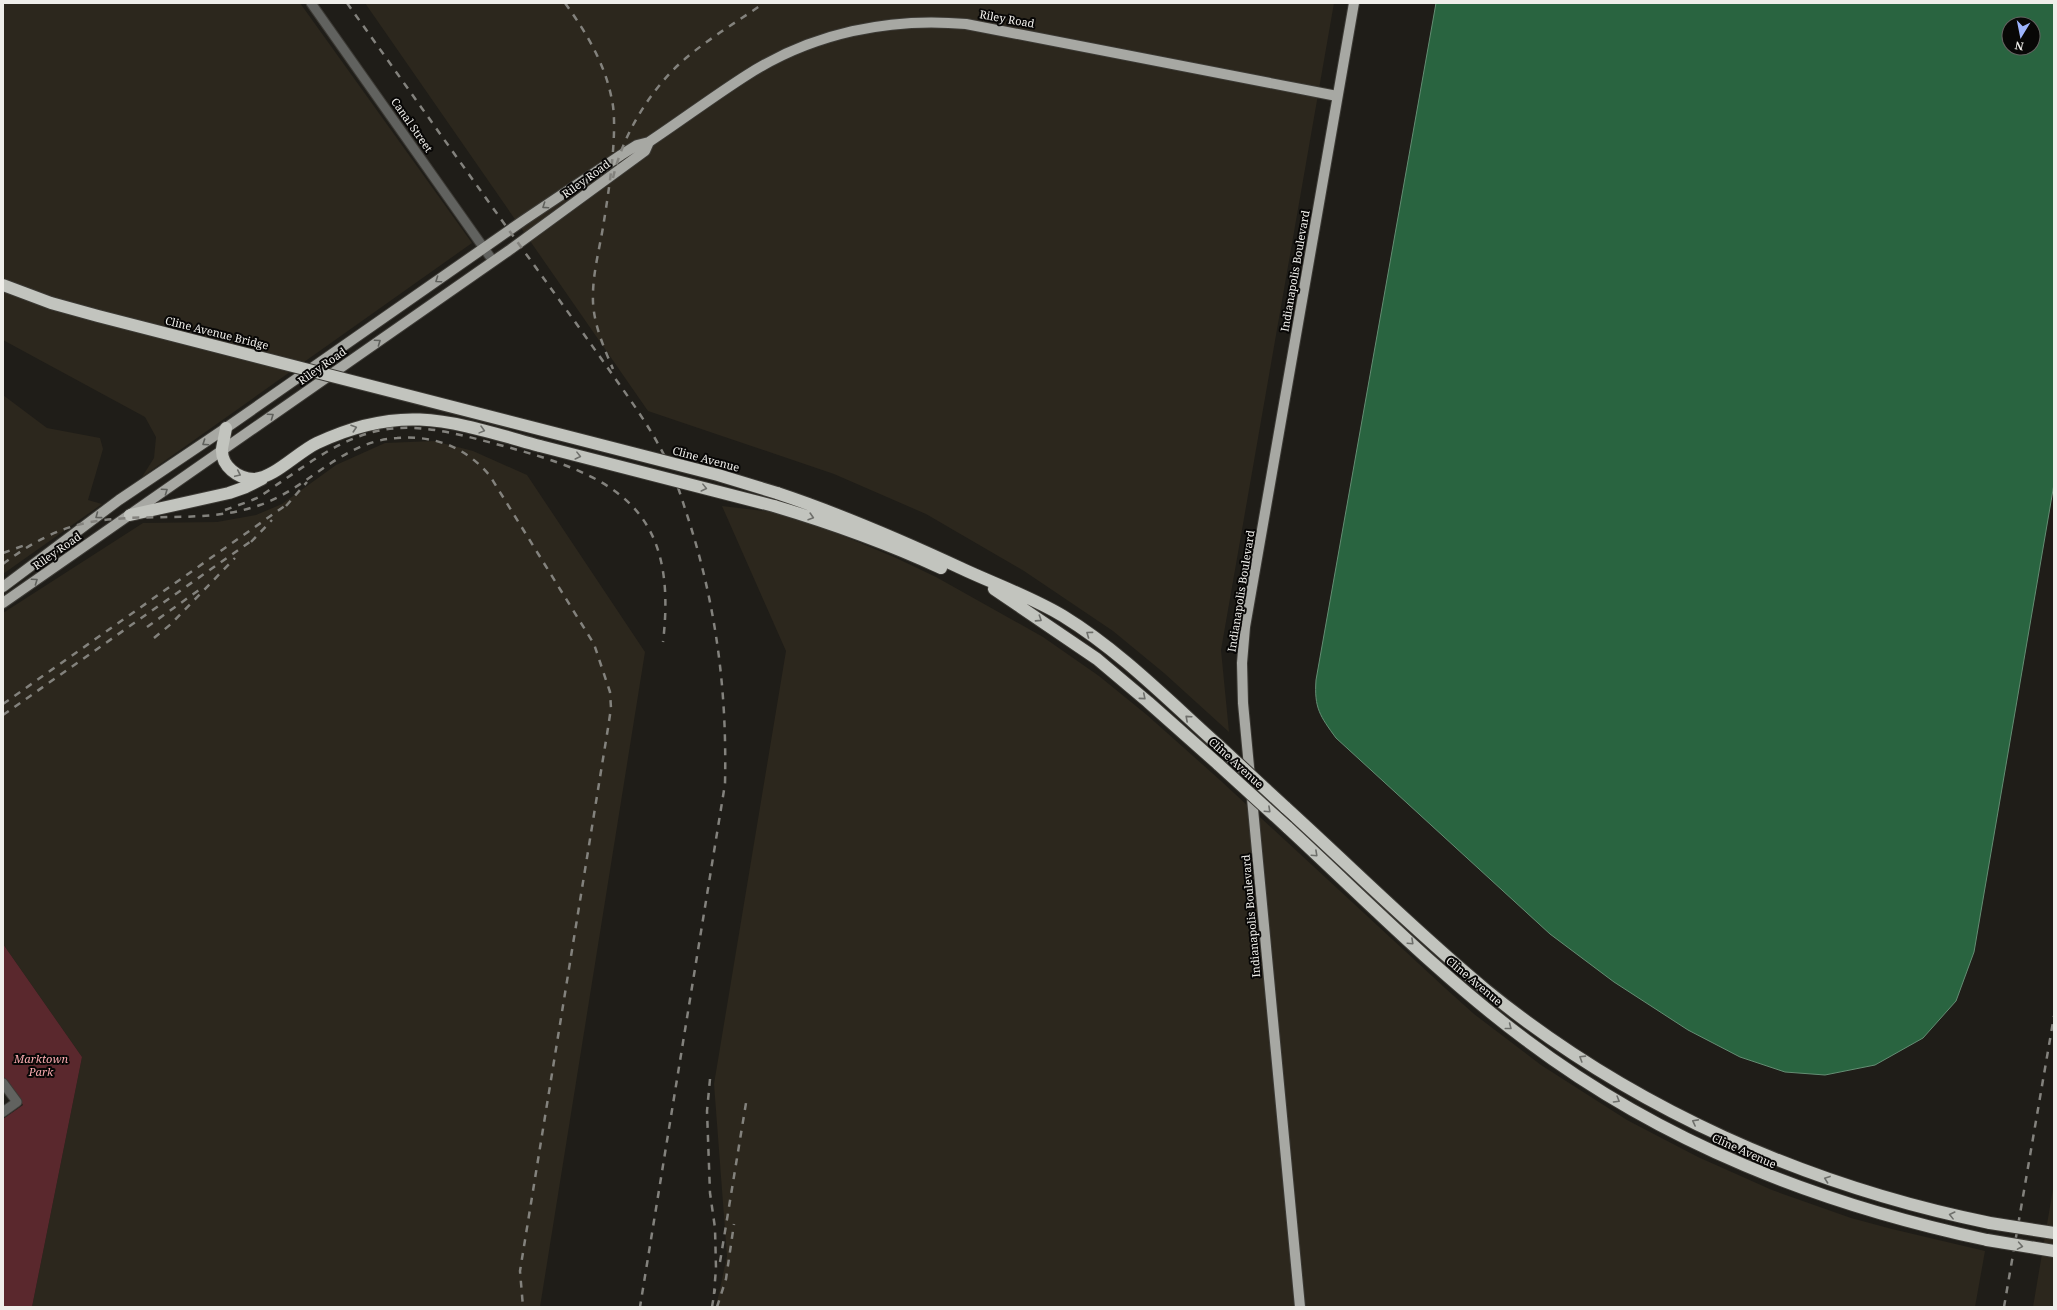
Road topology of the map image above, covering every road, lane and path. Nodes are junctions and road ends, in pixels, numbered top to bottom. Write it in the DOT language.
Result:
graph roads {
  1 [pos="311,3"];
  2 [pos="1354,3"];
  3 [pos="1337,96"];
  4 [pos="649,142"];
  5 [pos="485,248"];
  6 [pos="493,261"];
  7 [pos="3,285"];
  8 [pos="427,401"];
  9 [pos="226,428"];
  10 [pos="222,450"];
  11 [pos="266,476"];
  12 [pos="130,514"];
  13 [pos="968,572"];
  14 [pos="3,588"];
  15 [pos="1006,597"];
  16 [pos="3,603"];
  17 [pos="3,1083"];
  18 [pos="3,1112"];
  19 [pos="2054,1233"];
  20 [pos="2054,1251"];
  21 [pos="1300,1307"];
  1 -- 5 [label="street, Canal Street"];
  2 -- 3 [label="main road, Indianapolis Boulevard"];
  3 -- 4 [label="main road, Riley Road"];
  3 -- 21 [label="main road, Indianapolis Boulevard"];
  4 -- 5 [label="main road, Riley Road, one-way"];
  4 -- 6 [label="main road, Riley Road"];
  5 -- 6 [label="street, Canal Street"];
  5 -- 9 [label="main road, Riley Road, one-way"];
  10 -- 6 [label="main road, Riley Road, one-way"];
  7 -- 8 [label="highway, Cline Avenue Bridge, bridge"];
  8 -- 13 [label="highway, Cline Avenue, bridge"];
  9 -- 10 [label="highway"];
  9 -- 14 [label="main road, Riley Road, one-way"];
  10 -- 11 [label="highway, one-way"];
  12 -- 10 [label="main road, Riley Road, one-way"];
  11 -- 12 [label="highway"];
  11 -- 15 [label="highway, one-way, bridge"];
  16 -- 12 [label="main road, Riley Road, one-way"];
  13 -- 15 [label="highway, Cline Avenue"];
  19 -- 13 [label="highway, Cline Avenue, one-way, bridge"];
  15 -- 20 [label="highway, Cline Avenue, one-way, bridge"];
  17 -- 18 [label="street"];
}
